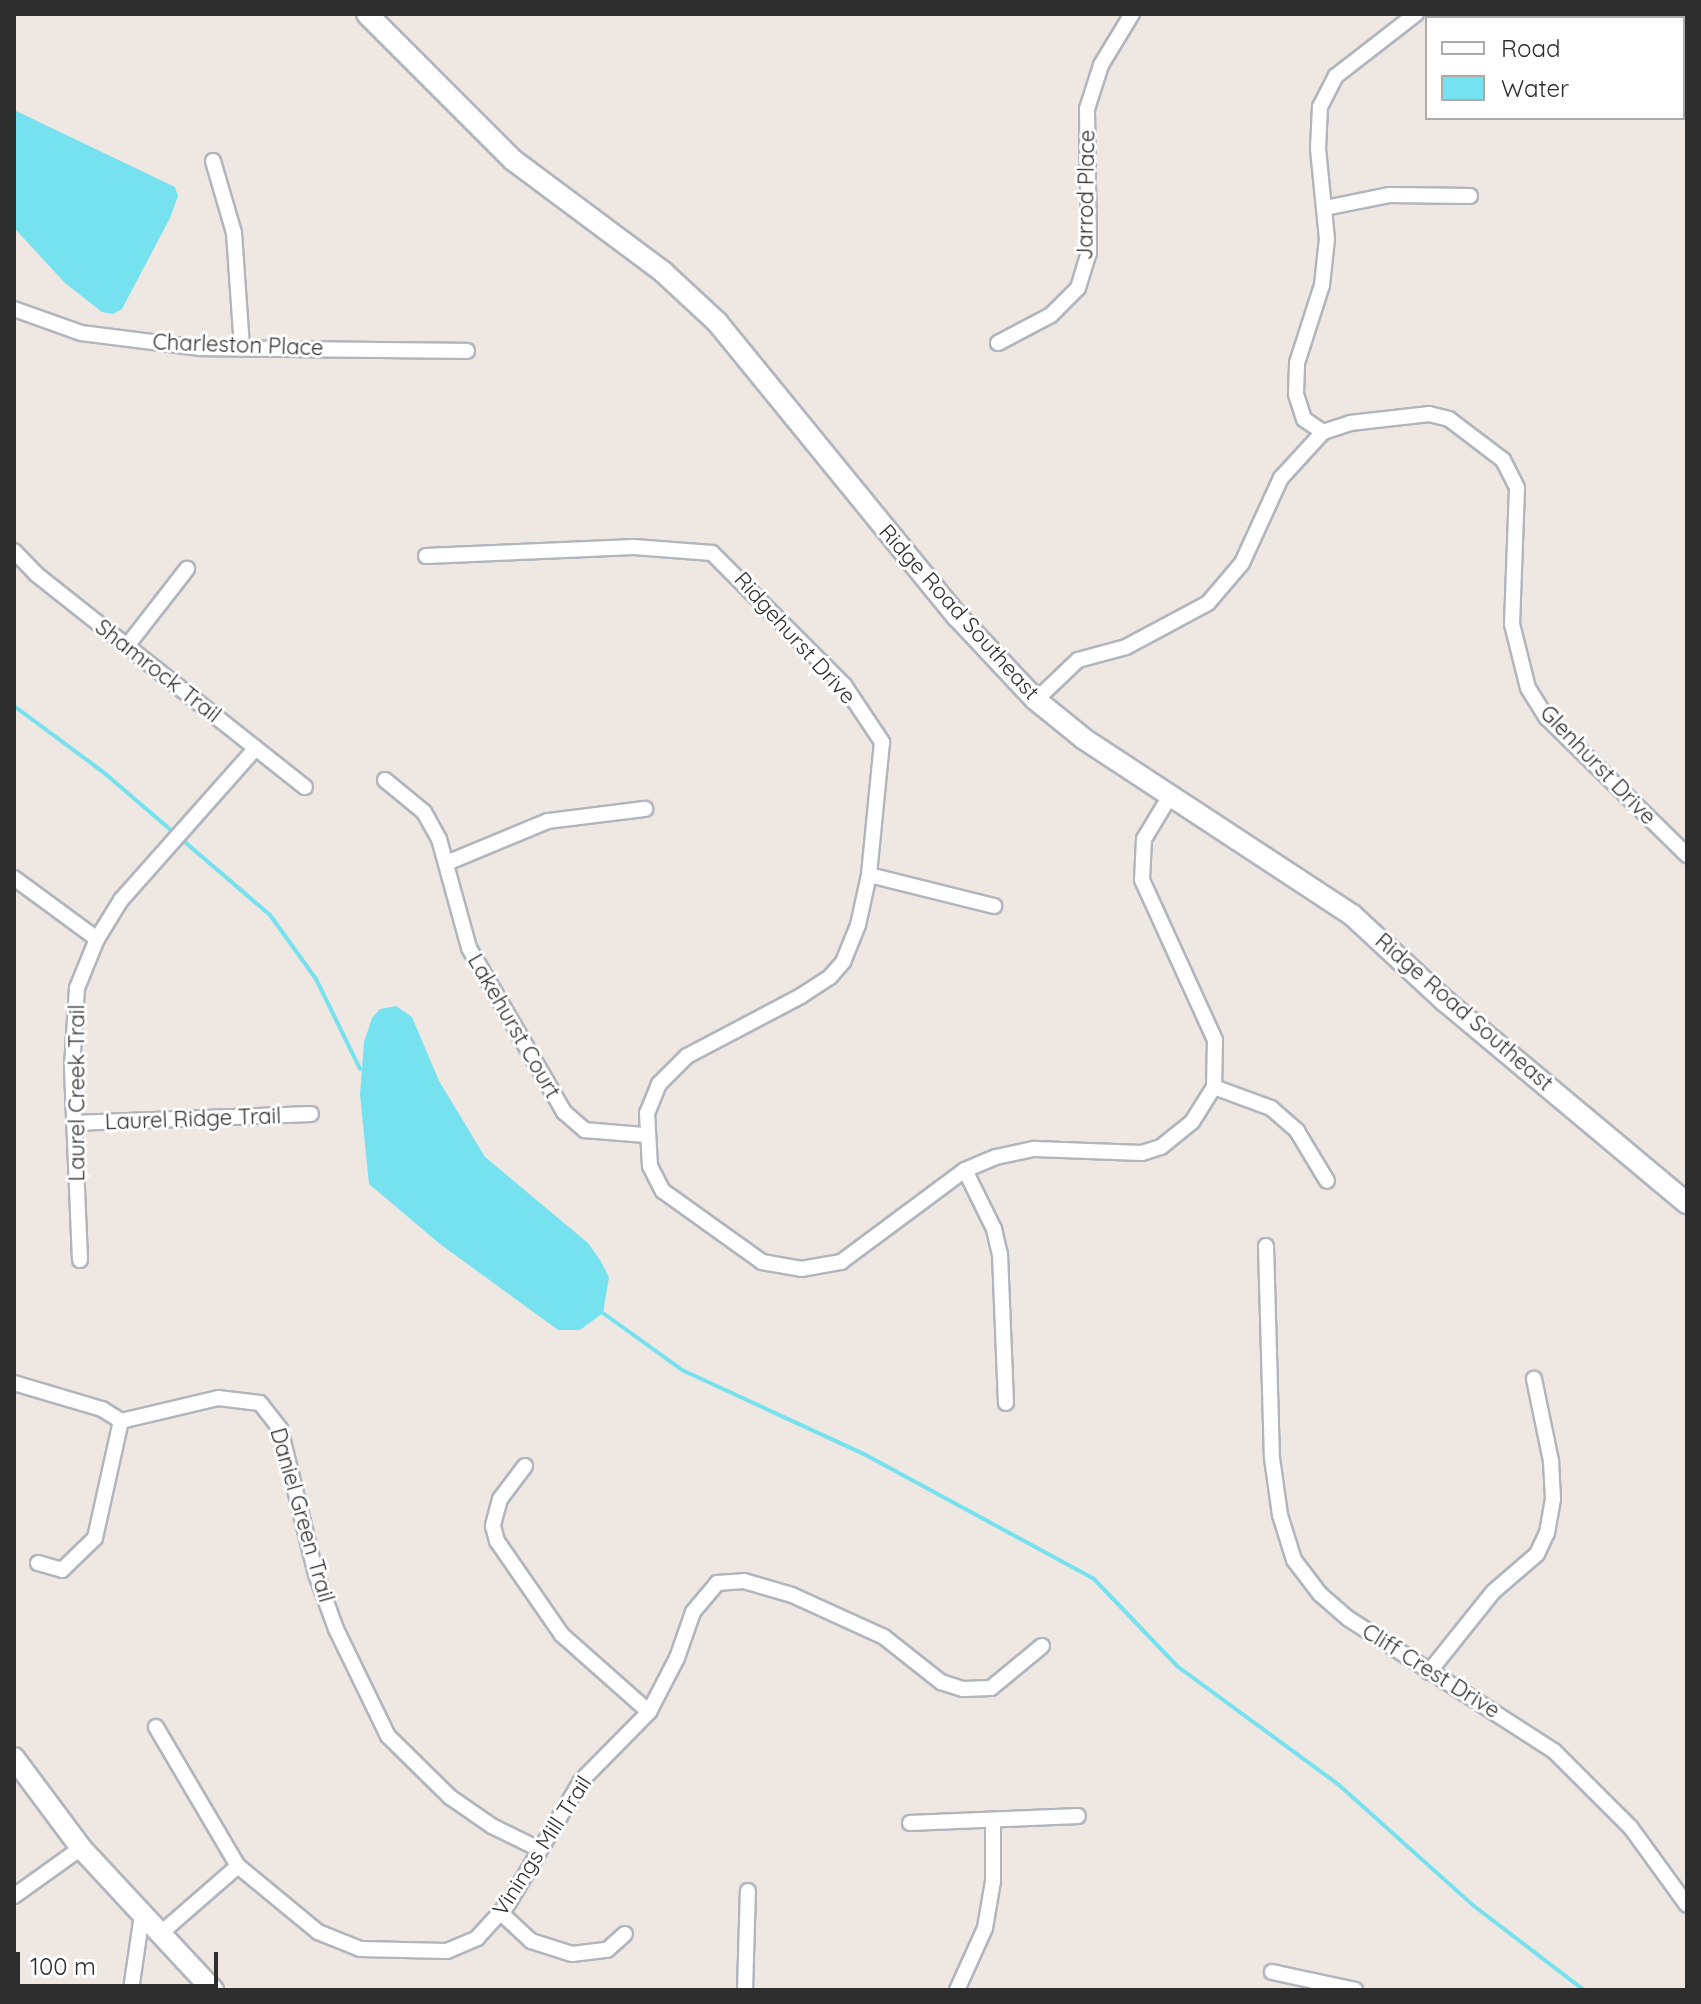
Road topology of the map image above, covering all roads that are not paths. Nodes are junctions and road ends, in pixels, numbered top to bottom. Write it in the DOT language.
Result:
graph roads {
  1 [pos="367,14"];
  2 [pos="1132,14"];
  3 [pos="1416,14"];
  4 [pos="213,161"];
  5 [pos="1470,196"];
  6 [pos="1325,208"];
  7 [pos="14,309"];
  8 [pos="998,343"];
  9 [pos="242,348"];
  10 [pos="467,351"];
  11 [pos="1323,432"];
  12 [pos="14,551"];
  13 [pos="426,556"];
  14 [pos="187,569"];
  15 [pos="127,646"];
  16 [pos="1036,700"];
  17 [pos="256,748"];
  18 [pos="385,780"];
  19 [pos="305,787"];
  20 [pos="1170,796"];
  21 [pos="645,809"];
  22 [pos="1687,855"];
  23 [pos="449,862"];
  24 [pos="869,875"];
  25 [pos="14,878"];
  26 [pos="994,906"];
  27 [pos="97,939"];
  28 [pos="1214,1087"];
  29 [pos="311,1114"];
  30 [pos="74,1123"];
  31 [pos="645,1135"];
  32 [pos="965,1170"];
  33 [pos="1327,1181"];
  34 [pos="1687,1203"];
  35 [pos="1266,1246"];
  36 [pos="80,1260"];
  37 [pos="1534,1379"];
  38 [pos="14,1383"];
  39 [pos="1006,1403"];
  40 [pos="121,1421"];
  41 [pos="525,1466"];
  42 [pos="38,1563"];
  43 [pos="1042,1646"];
  44 [pos="1429,1672"];
  45 [pos="649,1712"];
  46 [pos="156,1727"];
  47 [pos="14,1758"];
  48 [pos="1078,1816"];
  49 [pos="993,1820"];
  50 [pos="910,1823"];
  51 [pos="81,1848"];
  52 [pos="539,1849"];
  53 [pos="238,1866"];
  54 [pos="748,1891"];
  55 [pos="14,1896"];
  56 [pos="1687,1905"];
  57 [pos="501,1913"];
  58 [pos="142,1915"];
  59 [pos="161,1933"];
  60 [pos="625,1934"];
  61 [pos="1272,1972"];
  62 [pos="131,1990"];
  63 [pos="213,1990"];
  64 [pos="745,1990"];
  65 [pos="957,1990"];
  66 [pos="1355,1990"];
  1 -- 16 [label="street, Ridge Road Southeast"];
  2 -- 8 [label="street, Jarrod Place"];
  3 -- 6 [label="street"];
  4 -- 9 [label="street"];
  5 -- 6 [label="street"];
  6 -- 11 [label="street"];
  7 -- 9 [label="street, Charleston Place"];
  9 -- 10 [label="street, Charleston Place"];
  11 -- 16 [label="street"];
  11 -- 22 [label="street, Glenhurst Drive"];
  12 -- 15 [label="street, Shamrock Trail"];
  13 -- 24 [label="street, Ridgehurst Drive"];
  14 -- 15 [label="street"];
  15 -- 17 [label="street, Shamrock Trail"];
  16 -- 20 [label="street, Ridge Road Southeast"];
  17 -- 19 [label="street, Shamrock Trail"];
  17 -- 27 [label="street, Laurel Creek Trail"];
  18 -- 23 [label="street, Lakehurst Court"];
  20 -- 28 [label="street"];
  20 -- 34 [label="street, Ridge Road Southeast"];
  21 -- 23 [label="street"];
  23 -- 31 [label="street, Lakehurst Court"];
  24 -- 26 [label="street"];
  24 -- 31 [label="street, Ridgehurst Drive"];
  25 -- 27 [label="street"];
  27 -- 30 [label="street, Laurel Creek Trail"];
  28 -- 32 [label="street, Ridgehurst Drive"];
  28 -- 33 [label="street"];
  29 -- 30 [label="street, Laurel Ridge Trail"];
  30 -- 36 [label="street, Laurel Creek Trail"];
  31 -- 32 [label="street, Ridgehurst Drive"];
  32 -- 39 [label="street"];
  35 -- 44 [label="street, Cliff Crest Drive"];
  37 -- 44 [label="street"];
  38 -- 40 [label="street"];
  40 -- 42 [label="street"];
  40 -- 52 [label="street, Daniel Green Trail"];
  41 -- 45 [label="street"];
  43 -- 45 [label="street, Vinings Mill Trail"];
  44 -- 56 [label="street, Cliff Crest Drive"];
  45 -- 52 [label="street, Vinings Mill Trail"];
  46 -- 53 [label="street, Vinings Mill Trail"];
  47 -- 51 [label="street"];
  48 -- 49 [label="street"];
  49 -- 50 [label="street"];
  49 -- 65 [label="street"];
  51 -- 55 [label="street"];
  51 -- 58 [label="street"];
  52 -- 57 [label="street, Vinings Mill Trail"];
  53 -- 57 [label="street, Vinings Mill Trail"];
  53 -- 59 [label="street"];
  54 -- 64 [label="street"];
  57 -- 60 [label="street"];
  58 -- 59 [label="street"];
  58 -- 62 [label="street"];
  59 -- 63 [label="street"];
  61 -- 66 [label="street"];
}
